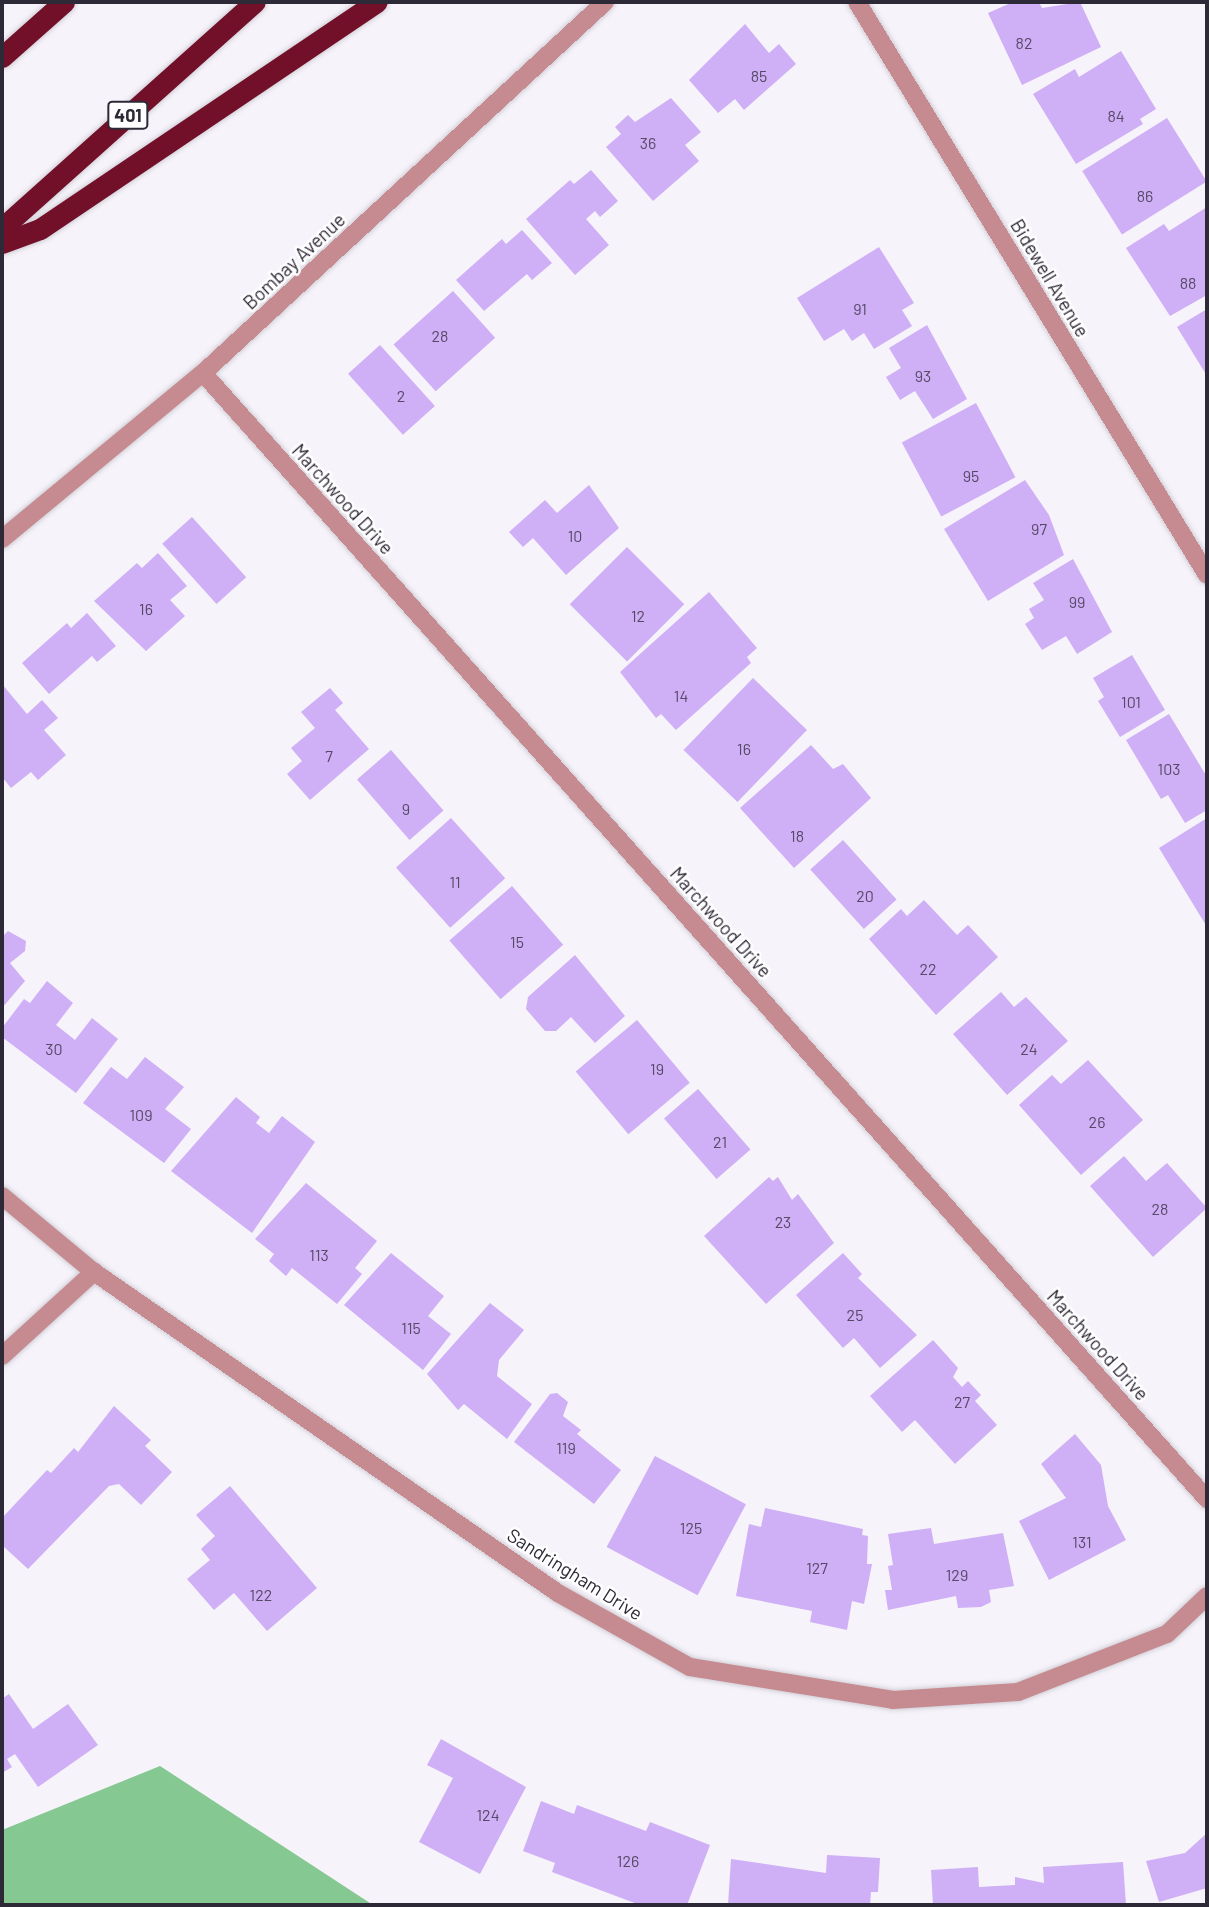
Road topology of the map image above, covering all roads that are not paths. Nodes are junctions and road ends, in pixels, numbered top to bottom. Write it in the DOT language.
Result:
graph roads {
  1 [pos="64,2"];
  2 [pos="255,2"];
  3 [pos="377,2"];
  4 [pos="605,2"];
  5 [pos="857,2"];
  6 [pos="2,57"];
  7 [pos="2,228"];
  8 [pos="2,243"];
  9 [pos="203,373"];
  10 [pos="2,539"];
  11 [pos="1207,575"];
  12 [pos="2,1196"];
  13 [pos="94,1272"];
  14 [pos="2,1356"];
  15 [pos="1207,1499"];
  16 [pos="1207,1596"];
  1 -- 6 [label="highway"];
  2 -- 7 [label="highway, 401"];
  3 -- 8 [label="highway"];
  4 -- 9 [label="street, Bombay Avenue"];
  5 -- 11 [label="street, Bidewell Avenue"];
  9 -- 10 [label="street, Bombay Avenue"];
  9 -- 15 [label="street, Marchwood Drive"];
  12 -- 13 [label="street, Sandringham Drive"];
  13 -- 14 [label="street"];
  13 -- 16 [label="street, Sandringham Drive"];
}
